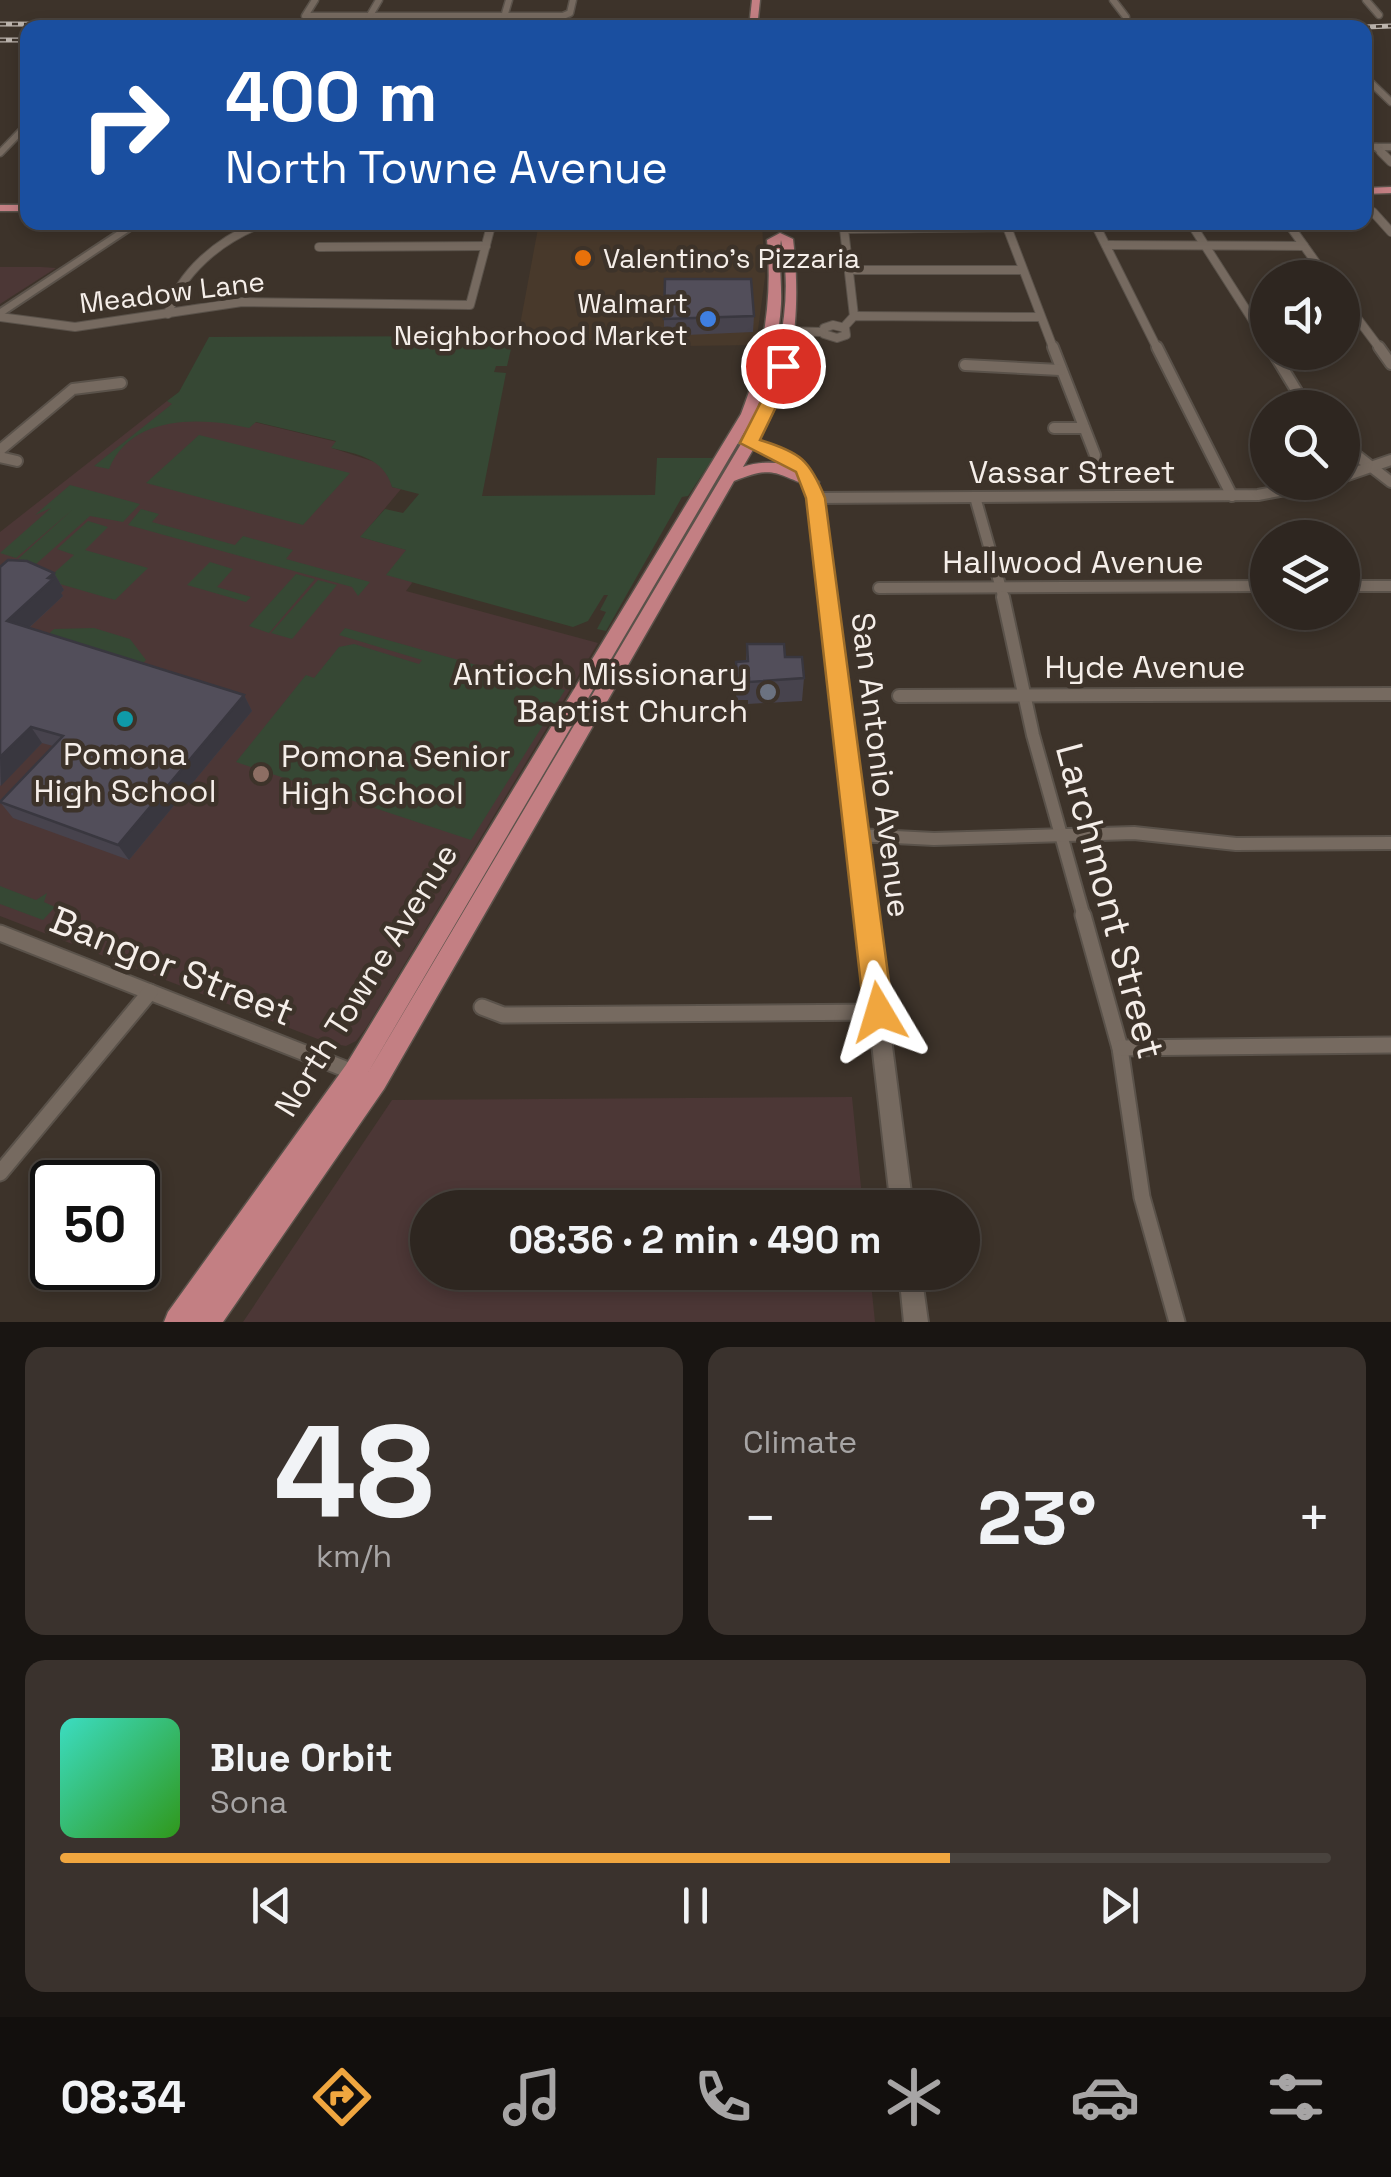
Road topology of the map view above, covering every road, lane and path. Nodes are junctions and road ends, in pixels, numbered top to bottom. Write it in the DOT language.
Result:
graph roads {
  1 [pos="315,0"];
  2 [pos="379,0"];
  3 [pos="444,0"];
  4 [pos="508,0"];
  5 [pos="574,0"];
  6 [pos="756,0"];
  7 [pos="1113,0"];
  8 [pos="1366,0"];
  9 [pos="758,14"];
  10 [pos="1379,15"];
  11 [pos="369,17"];
  12 [pos="438,17"];
  13 [pos="504,17"];
  14 [pos="1126,17"];
  15 [pos="753,20"];
  16 [pos="764,20"];
  17 [pos="1372,84"];
  18 [pos="1391,102"];
  19 [pos="20,132"];
  20 [pos="1372,147"];
  21 [pos="1376,147"];
  22 [pos="1391,147"];
  23 [pos="0,153"];
  24 [pos="1391,162"];
  25 [pos="1374,212"];
  26 [pos="127,230"];
  27 [pos="251,230"];
  28 [pos="490,230"];
  29 [pos="778,230"];
  30 [pos="844,230"];
  31 [pos="1008,230"];
  32 [pos="1098,230"];
  33 [pos="1195,230"];
  34 [pos="1293,230"];
  35 [pos="1391,232"];
  36 [pos="1106,245"];
  37 [pos="1205,245"];
  38 [pos="486,246"];
  39 [pos="1304,246"];
  40 [pos="318,247"];
  41 [pos="1314,260"];
  42 [pos="851,270"];
  43 [pos="1021,270"];
  44 [pos="168,314"];
  45 [pos="0,316"];
  46 [pos="854,316"];
  47 [pos="1250,316"];
  48 [pos="1039,317"];
  49 [pos="1360,322"];
  50 [pos="782,331"];
  51 [pos="1391,364"];
  52 [pos="965,365"];
  53 [pos="1060,370"];
  54 [pos="121,383"];
  55 [pos="1054,428"];
  56 [pos="1084,428"];
  57 [pos="742,441"];
  58 [pos="0,453"];
  59 [pos="1360,458"];
  60 [pos="1391,460"];
  61 [pos="17,461"];
  62 [pos="1372,467"];
  63 [pos="1360,471"];
  64 [pos="1092,473"];
  65 [pos="728,480"];
  66 [pos="1391,482"];
  67 [pos="814,490"];
  68 [pos="1250,495"];
  69 [pos="1232,496"];
  70 [pos="976,497"];
  71 [pos="1001,586"];
  72 [pos="1250,586"];
  73 [pos="1360,586"];
  74 [pos="1391,586"];
  75 [pos="880,588"];
  76 [pos="1391,694"];
  77 [pos="1027,695"];
  78 [pos="899,696"];
  79 [pos="1061,834"];
  80 [pos="856,835"];
  81 [pos="1391,843"];
  82 [pos="0,933"];
  83 [pos="150,992"];
  84 [pos="482,1007"];
  85 [pos="879,1012"];
  86 [pos="1391,1045"];
  87 [pos="1120,1048"];
  88 [pos="365,1077"];
  89 [pos="0,1173"];
  90 [pos="900,1190"];
  91 [pos="912,1290"];
  92 [pos="178,1322"];
  93 [pos="207,1322"];
  94 [pos="916,1322"];
  95 [pos="1177,1322"];
  1 -- 11 [label="street"];
  2 -- 11 [label="street"];
  3 -- 12 [label="street"];
  4 -- 13 [label="street"];
  5 -- 13 [label="street"];
  6 -- 9 [label="main road"];
  7 -- 14 [label="street"];
  8 -- 10 [label="street"];
  9 -- 15 [label="main road"];
  9 -- 16 [label="main road"];
  11 -- 12 [label="street"];
  12 -- 13 [label="street"];
  17 -- 18 [label="street"];
  19 -- 23 [label="street"];
  20 -- 21 [label="street"];
  21 -- 22 [label="street"];
  21 -- 24 [label="street"];
  25 -- 35 [label="street"];
  26 -- 45 [label="main road"];
  27 -- 44 [label="street"];
  28 -- 38 [label="street"];
  29 -- 50 [label="main road, North Towne Avenue"];
  30 -- 42 [label="street"];
  31 -- 43 [label="street"];
  32 -- 36 [label="street"];
  33 -- 37 [label="street"];
  34 -- 39 [label="street"];
  36 -- 37 [label="street"];
  36 -- 69 [label="street"];
  37 -- 39 [label="street"];
  37 -- 47 [label="street"];
  38 -- 40 [label="street"];
  38 -- 44 [label="street, Meadow Lane"];
  39 -- 41 [label="street"];
  42 -- 43 [label="street"];
  42 -- 46 [label="street"];
  43 -- 48 [label="street"];
  44 -- 45 [label="street, Meadow Lane"];
  46 -- 48 [label="street"];
  46 -- 50 [label="street"];
  48 -- 53 [label="street"];
  49 -- 51 [label="street"];
  50 -- 57 [label="main road, North Towne Avenue"];
  52 -- 53 [label="street"];
  53 -- 56 [label="street"];
  54 -- 58 [label="street"];
  55 -- 56 [label="street"];
  56 -- 64 [label="street"];
  57 -- 65 [label="main road, North Towne Avenue"];
  57 -- 67 [label="main road"];
  57 -- 88 [label="main road, North Towne Avenue"];
  58 -- 61 [label="street"];
  59 -- 62 [label="street"];
  60 -- 62 [label="street"];
  62 -- 63 [label="street"];
  62 -- 66 [label="street"];
  65 -- 67 [label="main road"];
  65 -- 88 [label="main road, North Towne Avenue"];
  67 -- 70 [label="street, Vassar Street"];
  67 -- 80 [label="main road, San Antonio Avenue"];
  68 -- 69 [label="street, Vassar Street"];
  69 -- 70 [label="street, Vassar Street"];
  70 -- 71 [label="street, Larchmont Street"];
  71 -- 72 [label="street, Hallwood Avenue"];
  71 -- 75 [label="street, Hallwood Avenue"];
  71 -- 77 [label="street, Larchmont Street"];
  73 -- 74 [label="street"];
  76 -- 77 [label="street, Hyde Avenue"];
  77 -- 78 [label="street, Hyde Avenue"];
  77 -- 79 [label="street, Larchmont Street"];
  79 -- 80 [label="street"];
  79 -- 81 [label="street"];
  79 -- 87 [label="street, Larchmont Street"];
  80 -- 85 [label="main road, San Antonio Avenue"];
  82 -- 83 [label="street, Bangor Street"];
  83 -- 88 [label="street, Bangor Street"];
  83 -- 89 [label="street"];
  84 -- 85 [label="street"];
  85 -- 90 [label="main road, San Antonio Avenue"];
  86 -- 87 [label="street"];
  87 -- 95 [label="street, Larchmont Street"];
  88 -- 92 [label="main road, North Towne Avenue"];
  88 -- 93 [label="main road, North Towne Avenue"];
  91 -- 94 [label="main road"];
}
